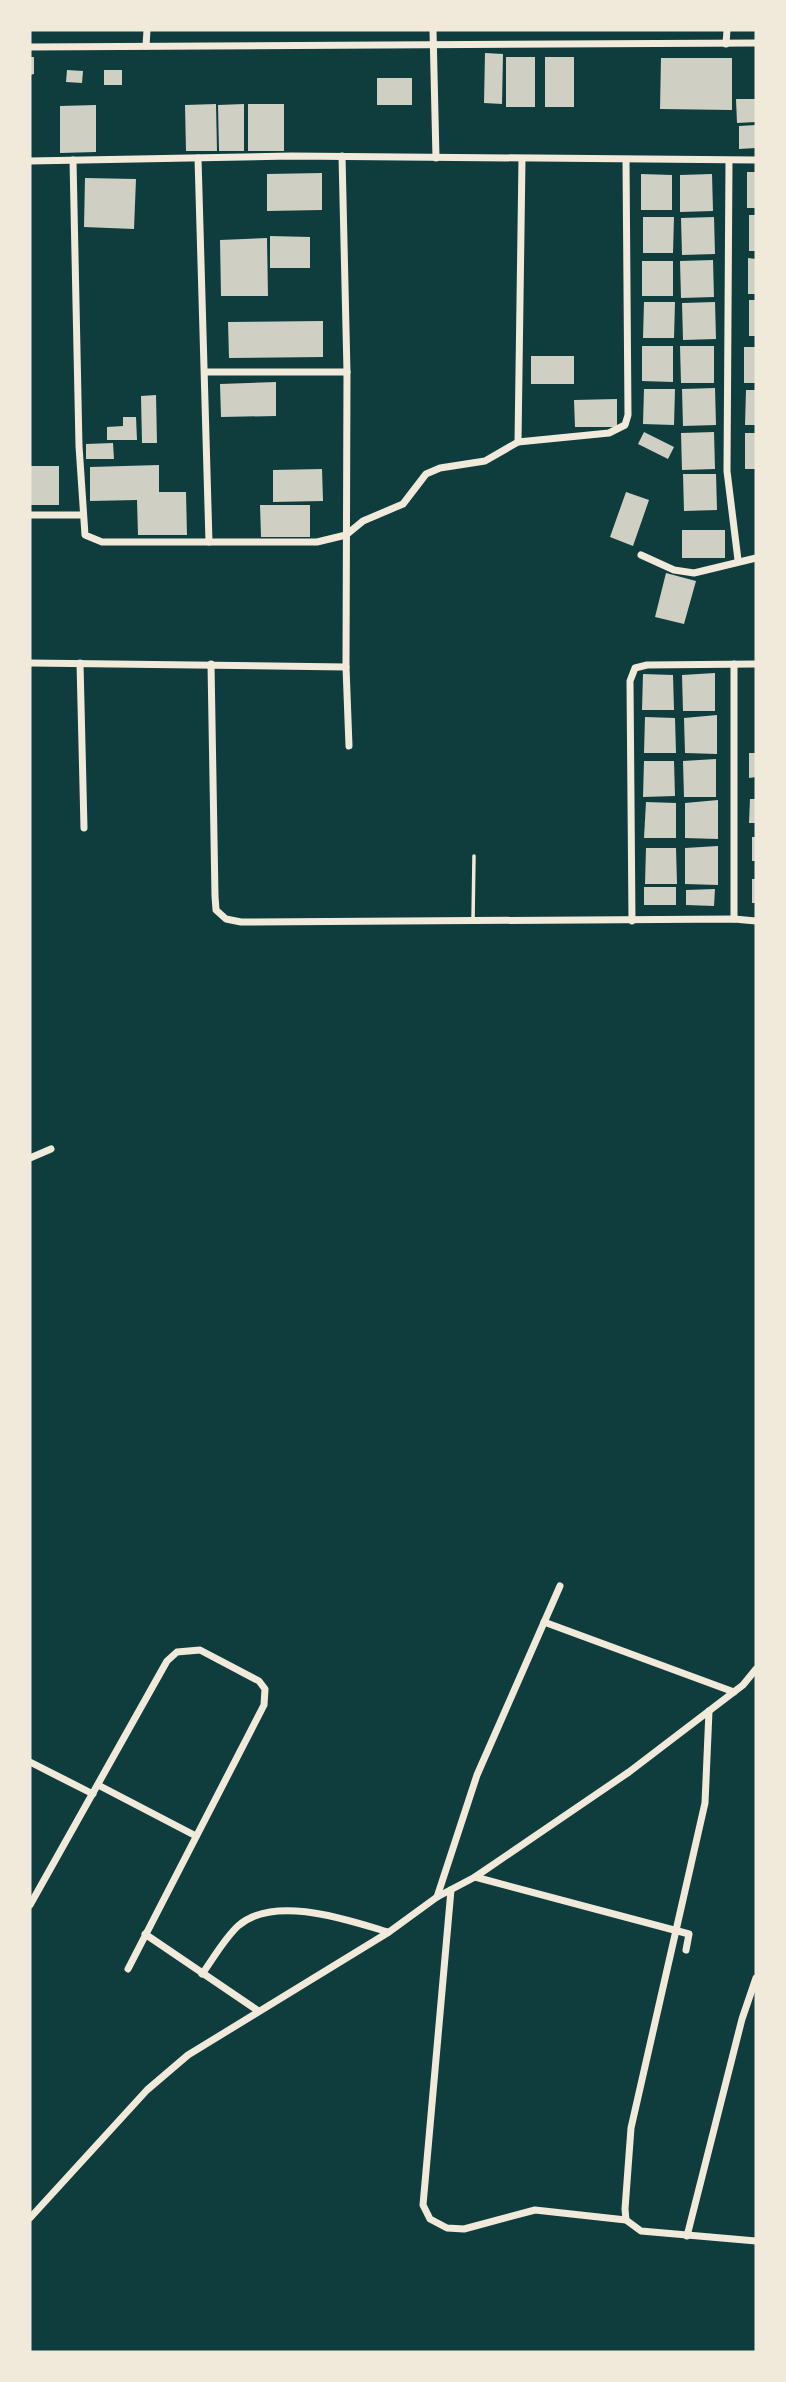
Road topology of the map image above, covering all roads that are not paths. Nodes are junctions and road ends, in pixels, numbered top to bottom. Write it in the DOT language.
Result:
graph roads {
  1 [pos="147,30"];
  2 [pos="433,30"];
  3 [pos="727,30"];
  4 [pos="756,43"];
  5 [pos="433,44"];
  6 [pos="726,44"];
  7 [pos="146,46"];
  8 [pos="30,47"];
  9 [pos="342,156"];
  10 [pos="198,158"];
  11 [pos="436,158"];
  12 [pos="522,159"];
  13 [pos="73,160"];
  14 [pos="626,160"];
  15 [pos="756,160"];
  16 [pos="30,161"];
  17 [pos="729,162"];
  18 [pos="206,372"];
  19 [pos="347,372"];
  20 [pos="518,442"];
  21 [pos="30,515"];
  22 [pos="81,515"];
  23 [pos="346,535"];
  24 [pos="209,542"];
  25 [pos="641,555"];
  26 [pos="756,558"];
  27 [pos="738,560"];
  28 [pos="30,663"];
  29 [pos="80,663"];
  30 [pos="211,664"];
  31 [pos="734,664"];
  32 [pos="756,664"];
  33 [pos="346,667"];
  34 [pos="349,747"];
  35 [pos="84,828"];
  36 [pos="474,856"];
  37 [pos="734,919"];
  38 [pos="473,920"];
  39 [pos="632,921"];
  40 [pos="756,921"];
  41 [pos="51,1149"];
  42 [pos="30,1158"];
  43 [pos="560,1586"];
  44 [pos="544,1622"];
  45 [pos="756,1669"];
  46 [pos="734,1692"];
  47 [pos="709,1711"];
  48 [pos="30,1762"];
  49 [pos="100,1786"];
  50 [pos="93,1794"];
  51 [pos="196,1836"];
  52 [pos="475,1877"];
  53 [pos="451,1890"];
  54 [pos="437,1897"];
  55 [pos="30,1905"];
  56 [pos="389,1932"];
  57 [pos="674,1932"];
  58 [pos="145,1934"];
  59 [pos="685,1950"];
  60 [pos="128,1969"];
  61 [pos="202,1974"];
  62 [pos="756,1978"];
  63 [pos="257,2010"];
  64 [pos="30,2218"];
  65 [pos="626,2220"];
  66 [pos="687,2236"];
  67 [pos="756,2241"];
  1 -- 7 [label="street"];
  2 -- 5 [label="street"];
  3 -- 6 [label="street"];
  4 -- 6 [label="street"];
  5 -- 6 [label="street"];
  5 -- 7 [label="street"];
  5 -- 11 [label="street"];
  7 -- 8 [label="street"];
  9 -- 10 [label="street"];
  9 -- 11 [label="street"];
  9 -- 19 [label="street"];
  10 -- 13 [label="street"];
  10 -- 18 [label="street"];
  11 -- 12 [label="street"];
  12 -- 14 [label="street"];
  12 -- 20 [label="street"];
  13 -- 16 [label="street"];
  13 -- 22 [label="street"];
  14 -- 17 [label="street"];
  14 -- 20 [label="street"];
  15 -- 17 [label="street"];
  17 -- 27 [label="street"];
  18 -- 19 [label="street"];
  18 -- 24 [label="street"];
  19 -- 23 [label="street"];
  20 -- 23 [label="street"];
  21 -- 22 [label="street"];
  22 -- 24 [label="street"];
  23 -- 24 [label="street"];
  23 -- 33 [label="street"];
  25 -- 27 [label="street"];
  26 -- 27 [label="street"];
  28 -- 29 [label="street"];
  29 -- 30 [label="street"];
  29 -- 35 [label="street"];
  30 -- 33 [label="street"];
  30 -- 38 [label="street"];
  31 -- 32 [label="street"];
  31 -- 37 [label="street"];
  31 -- 39 [label="street"];
  33 -- 34 [label="street"];
  36 -- 38 [label="lane"];
  37 -- 39 [label="street"];
  37 -- 40 [label="street"];
  38 -- 39 [label="street"];
  41 -- 42 [label="street"];
  43 -- 44 [label="street"];
  44 -- 46 [label="street"];
  44 -- 54 [label="street"];
  45 -- 46 [label="street"];
  46 -- 47 [label="street"];
  47 -- 52 [label="street"];
  47 -- 57 [label="street"];
  48 -- 50 [label="street"];
  49 -- 50 [label="street"];
  49 -- 51 [label="street"];
  49 -- 51 [label="street"];
  50 -- 55 [label="street"];
  51 -- 58 [label="street"];
  52 -- 53 [label="street"];
  52 -- 57 [label="street"];
  53 -- 54 [label="street"];
  53 -- 65 [label="street"];
  54 -- 56 [label="street"];
  56 -- 61 [label="street"];
  56 -- 63 [label="street"];
  57 -- 59 [label="street"];
  57 -- 65 [label="street"];
  58 -- 60 [label="street"];
  58 -- 61 [label="street"];
  61 -- 63 [label="street"];
  62 -- 66 [label="street"];
  63 -- 64 [label="street"];
  65 -- 66 [label="street"];
  66 -- 67 [label="street"];
}
